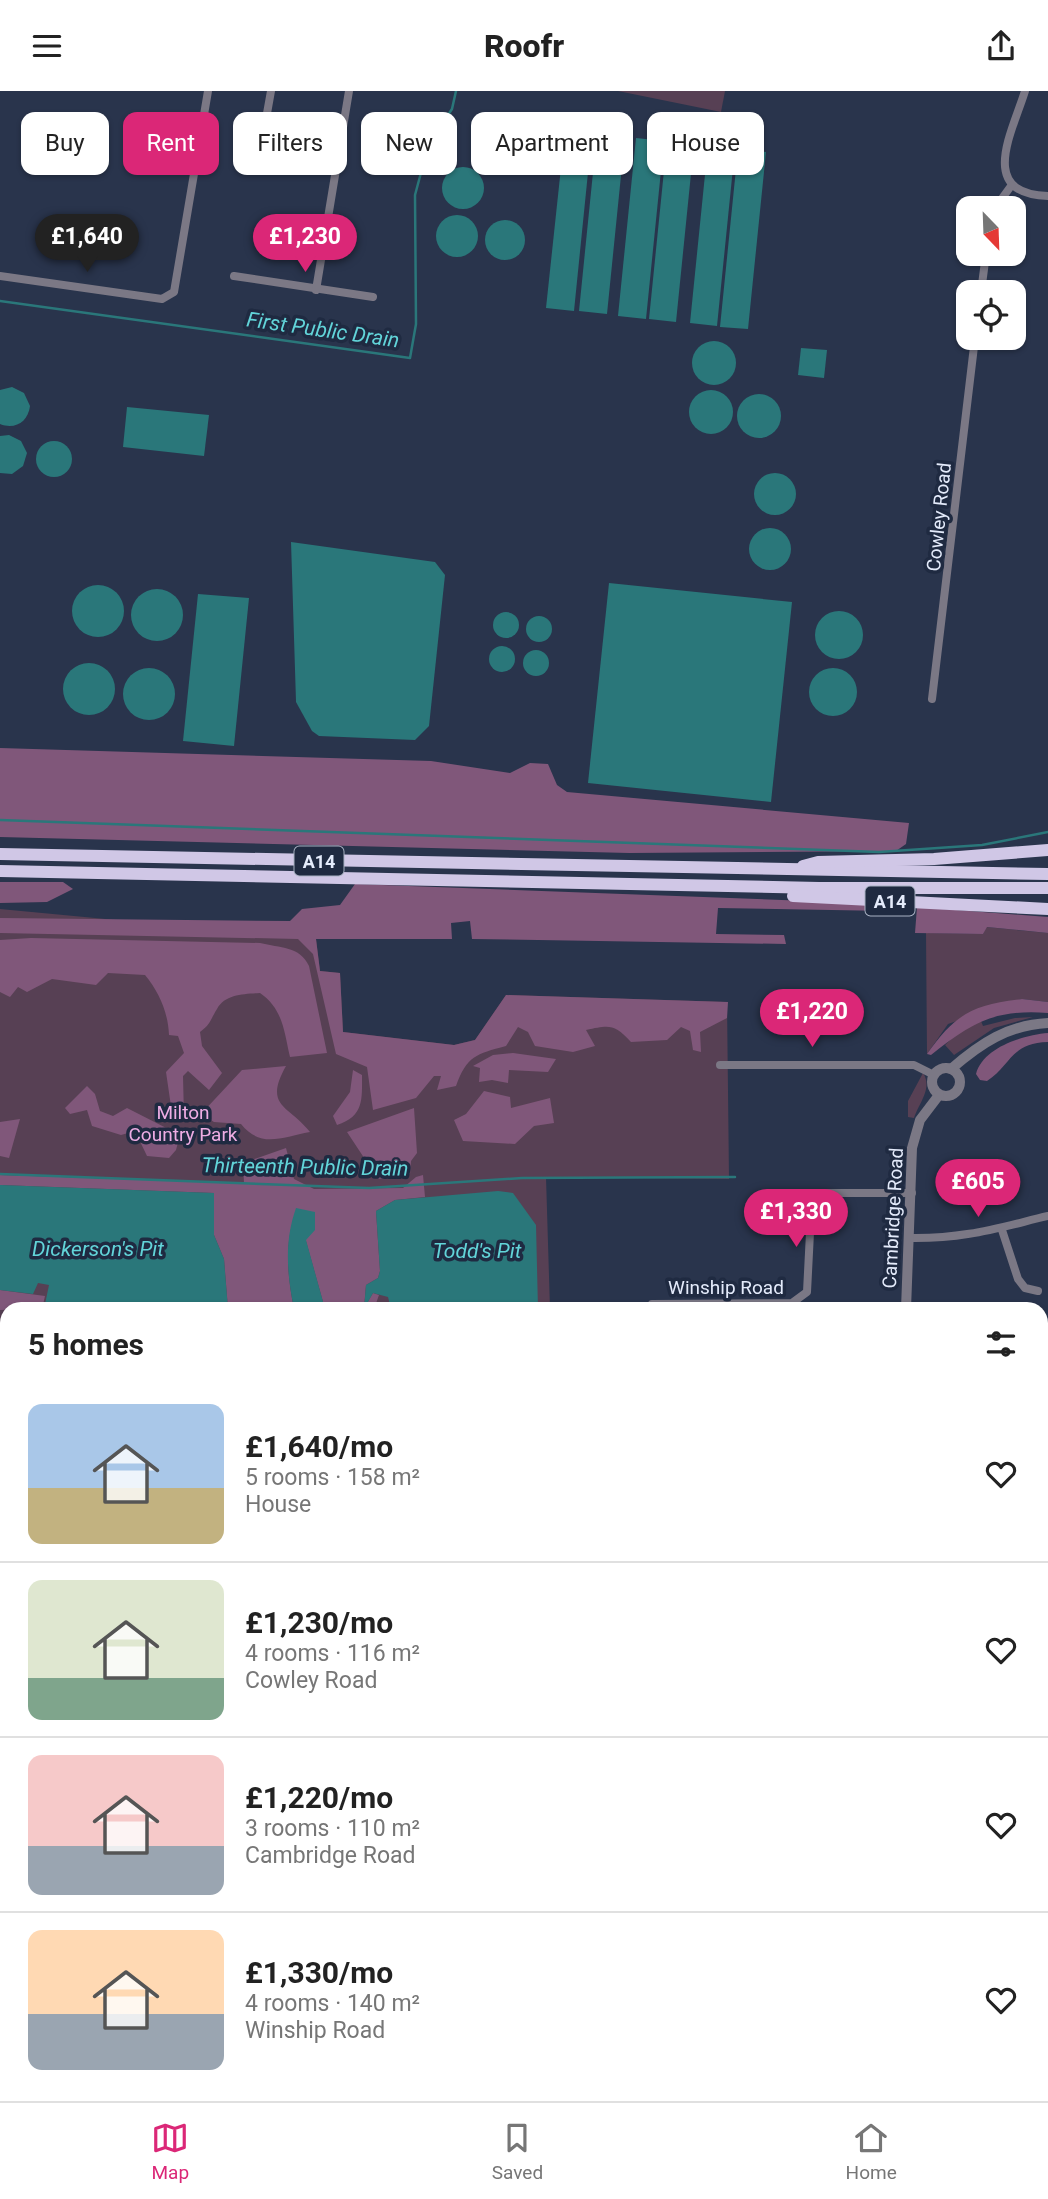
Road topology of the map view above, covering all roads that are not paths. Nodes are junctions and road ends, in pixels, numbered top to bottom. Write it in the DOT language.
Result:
graph roads {
  1 [pos="208,91"];
  2 [pos="271,91"];
  3 [pos="349,91"];
  4 [pos="1025,91"];
  5 [pos="267,112"];
  6 [pos="1011,186"];
  7 [pos="1004,196"];
  8 [pos="1048,196"];
  9 [pos="0,276"];
  10 [pos="234,276"];
  11 [pos="316,290"];
  12 [pos="373,297"];
  13 [pos="974,350"];
  14 [pos="932,699"];
  15 [pos="1048,850"];
  16 [pos="0,854"];
  17 [pos="785,870"];
  18 [pos="0,871"];
  19 [pos="1048,874"];
  20 [pos="734,886"];
  21 [pos="1048,888"];
  22 [pos="1048,909"];
  23 [pos="1048,1023"];
  24 [pos="720,1065"];
  25 [pos="951,1069"];
  26 [pos="934,1075"];
  27 [pos="939,1095"];
  28 [pos="912,1193"];
  29 [pos="1048,1216"];
  30 [pos="1002,1230"];
  31 [pos="909,1237"];
  32 [pos="1038,1291"];
  33 [pos="793,1302"];
  34 [pos="906,1302"];
  1 -- 9 [label="street"];
  2 -- 5 [label="street"];
  3 -- 11 [label="street"];
  4 -- 6 [label="street"];
  6 -- 7 [label="street"];
  6 -- 8 [label="street"];
  10 -- 11 [label="street"];
  11 -- 12 [label="street"];
  13 -- 14 [label="street, Cowley Road"];
  15 -- 17 [label="highway, A14"];
  16 -- 17 [label="highway, A14"];
  17 -- 19 [label="highway, A14"];
  18 -- 20 [label="highway, A14"];
  20 -- 21 [label="highway, A14"];
  20 -- 22 [label="highway, A14"];
  23 -- 25 [label="street"];
  24 -- 26 [label="street"];
  25 -- 26 [label="street"];
  25 -- 27 [label="street"];
  26 -- 27 [label="street"];
  27 -- 28 [label="street, Cambridge Road"];
  28 -- 31 [label="street, Cambridge Road"];
  28 -- 33 [label="street, Winship Road"];
  29 -- 30 [label="street"];
  30 -- 31 [label="street"];
  30 -- 32 [label="street"];
  31 -- 34 [label="street, Cambridge Road"];
}
